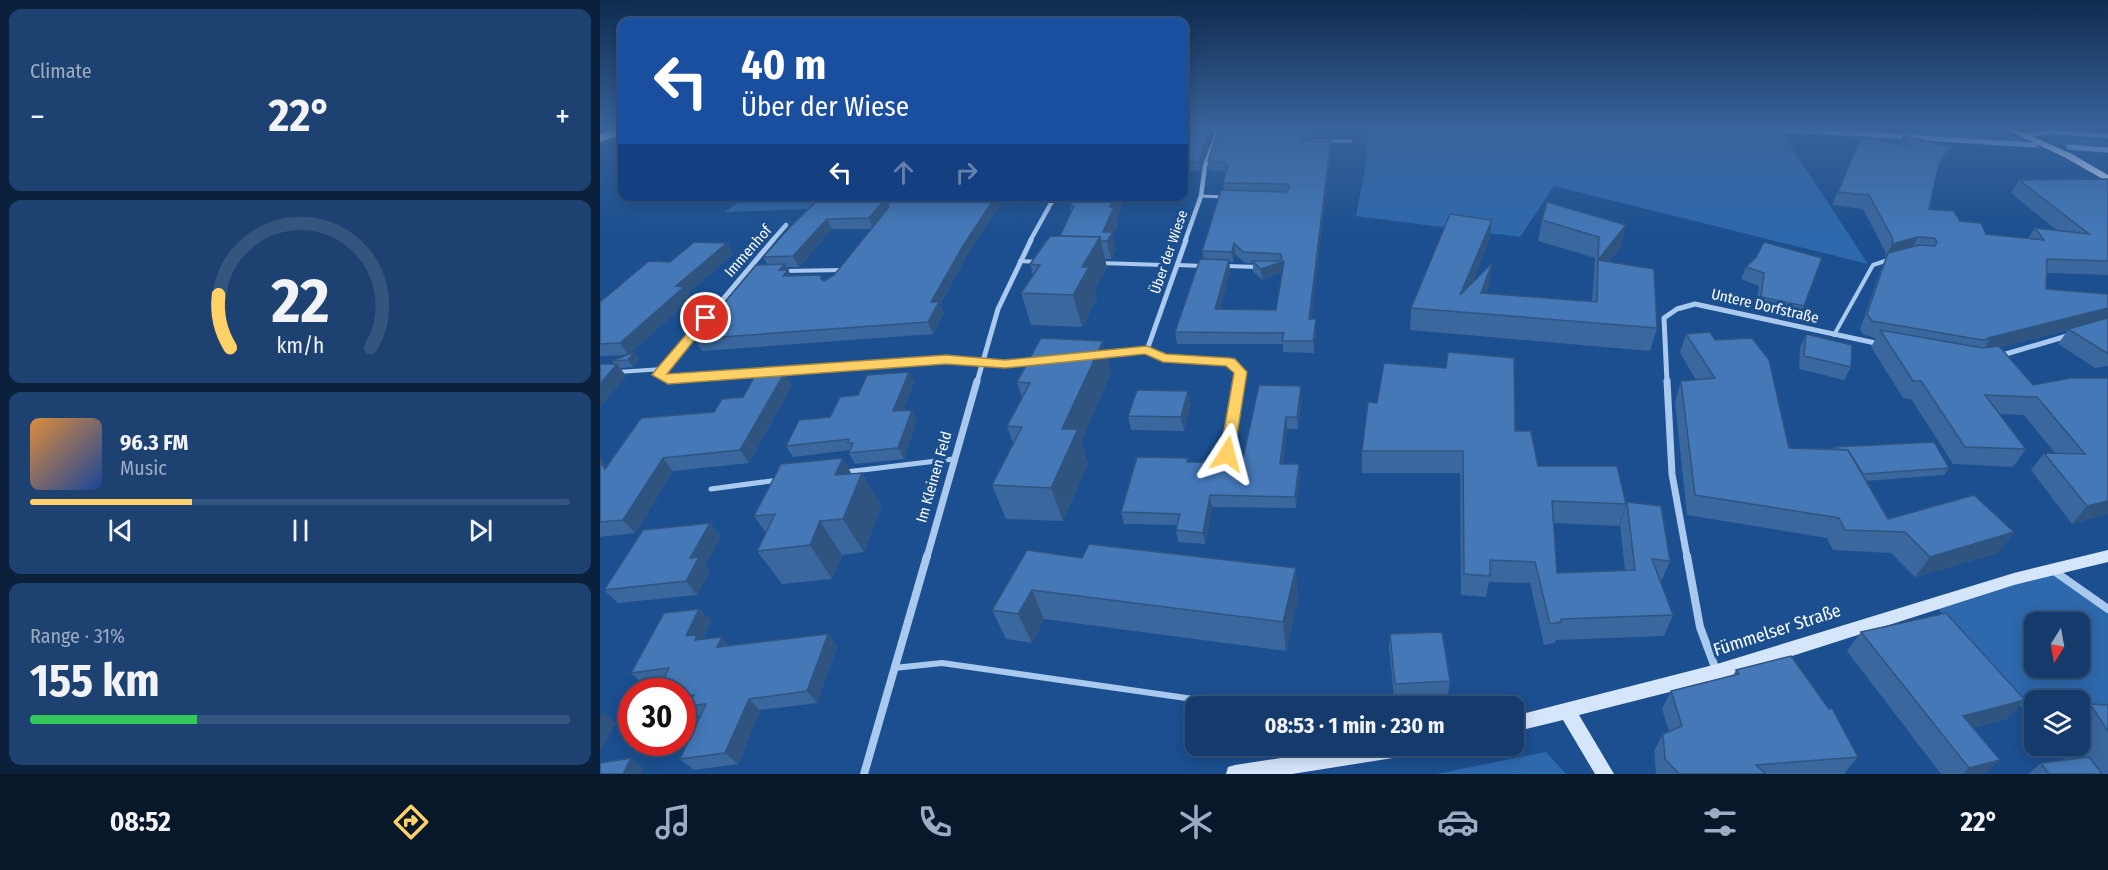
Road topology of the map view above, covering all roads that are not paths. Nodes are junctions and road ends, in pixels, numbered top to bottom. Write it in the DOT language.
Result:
graph roads {
  1 [pos="1206,164"];
  2 [pos="2083,164"];
  3 [pos="2108,178"];
  4 [pos="1201,196"];
  5 [pos="1233,197"];
  6 [pos="1052,201"];
  7 [pos="786,225"];
  8 [pos="1892,259"];
  9 [pos="1020,261"];
  10 [pos="1044,262"];
  11 [pos="1092,263"];
  12 [pos="1163,265"];
  13 [pos="1178,265"];
  14 [pos="1212,266"];
  15 [pos="1223,266"];
  16 [pos="1268,267"];
  17 [pos="755,272"];
  18 [pos="777,272"];
  19 [pos="743,273"];
  20 [pos="840,276"];
  21 [pos="2074,334"];
  22 [pos="1834,335"];
  23 [pos="1887,345"];
  24 [pos="1147,350"];
  25 [pos="1088,356"];
  26 [pos="1996,357"];
  27 [pos="1041,361"];
  28 [pos="981,362"];
  29 [pos="663,369"];
  30 [pos="610,372"];
  31 [pos="1227,454"];
  32 [pos="953,459"];
  33 [pos="838,473"];
  34 [pos="781,480"];
  35 [pos="711,489"];
  36 [pos="2108,556"];
  37 [pos="2051,569"];
  38 [pos="2108,609"];
  39 [pos="894,668"];
  40 [pos="1717,672"];
  41 [pos="1185,698"];
  42 [pos="1567,711"];
  43 [pos="1524,722"];
  44 [pos="1348,756"];
  45 [pos="864,774"];
  46 [pos="1234,774"];
  47 [pos="1605,774"];
  1 -- 4 [label="street, Über der Wiese"];
  2 -- 3 [label="street"];
  4 -- 5 [label="lane"];
  4 -- 13 [label="street, Über der Wiese"];
  6 -- 9 [label="street, Im Kleinen Feld"];
  7 -- 19 [label="street, Immenhof"];
  8 -- 22 [label="lane"];
  9 -- 10 [label="lane"];
  9 -- 28 [label="street, Im Kleinen Feld"];
  11 -- 12 [label="lane"];
  13 -- 14 [label="lane"];
  13 -- 24 [label="street, Über der Wiese"];
  15 -- 16 [label="lane"];
  17 -- 19 [label="lane"];
  18 -- 20 [label="lane"];
  19 -- 29 [label="street, Immenhof"];
  21 -- 26 [label="street"];
  22 -- 23 [label="street, Untere Dorfstraße"];
  22 -- 40 [label="street, Untere Dorfstraße"];
  24 -- 25 [label="street"];
  24 -- 31 [label="street"];
  27 -- 28 [label="street"];
  28 -- 29 [label="street"];
  28 -- 32 [label="street, Im Kleinen Feld"];
  29 -- 30 [label="lane"];
  32 -- 33 [label="lane"];
  32 -- 39 [label="street, Im Kleinen Feld"];
  34 -- 35 [label="lane"];
  36 -- 37 [label="street, Fümmelser Straße"];
  37 -- 38 [label="street"];
  37 -- 40 [label="street, Fümmelser Straße"];
  39 -- 41 [label="lane"];
  39 -- 45 [label="street, Im Kleinen Feld"];
  40 -- 42 [label="street, Fümmelser Straße"];
  42 -- 43 [label="street, Fümmelser Straße"];
  42 -- 47 [label="street"];
  44 -- 46 [label="street"];
}
